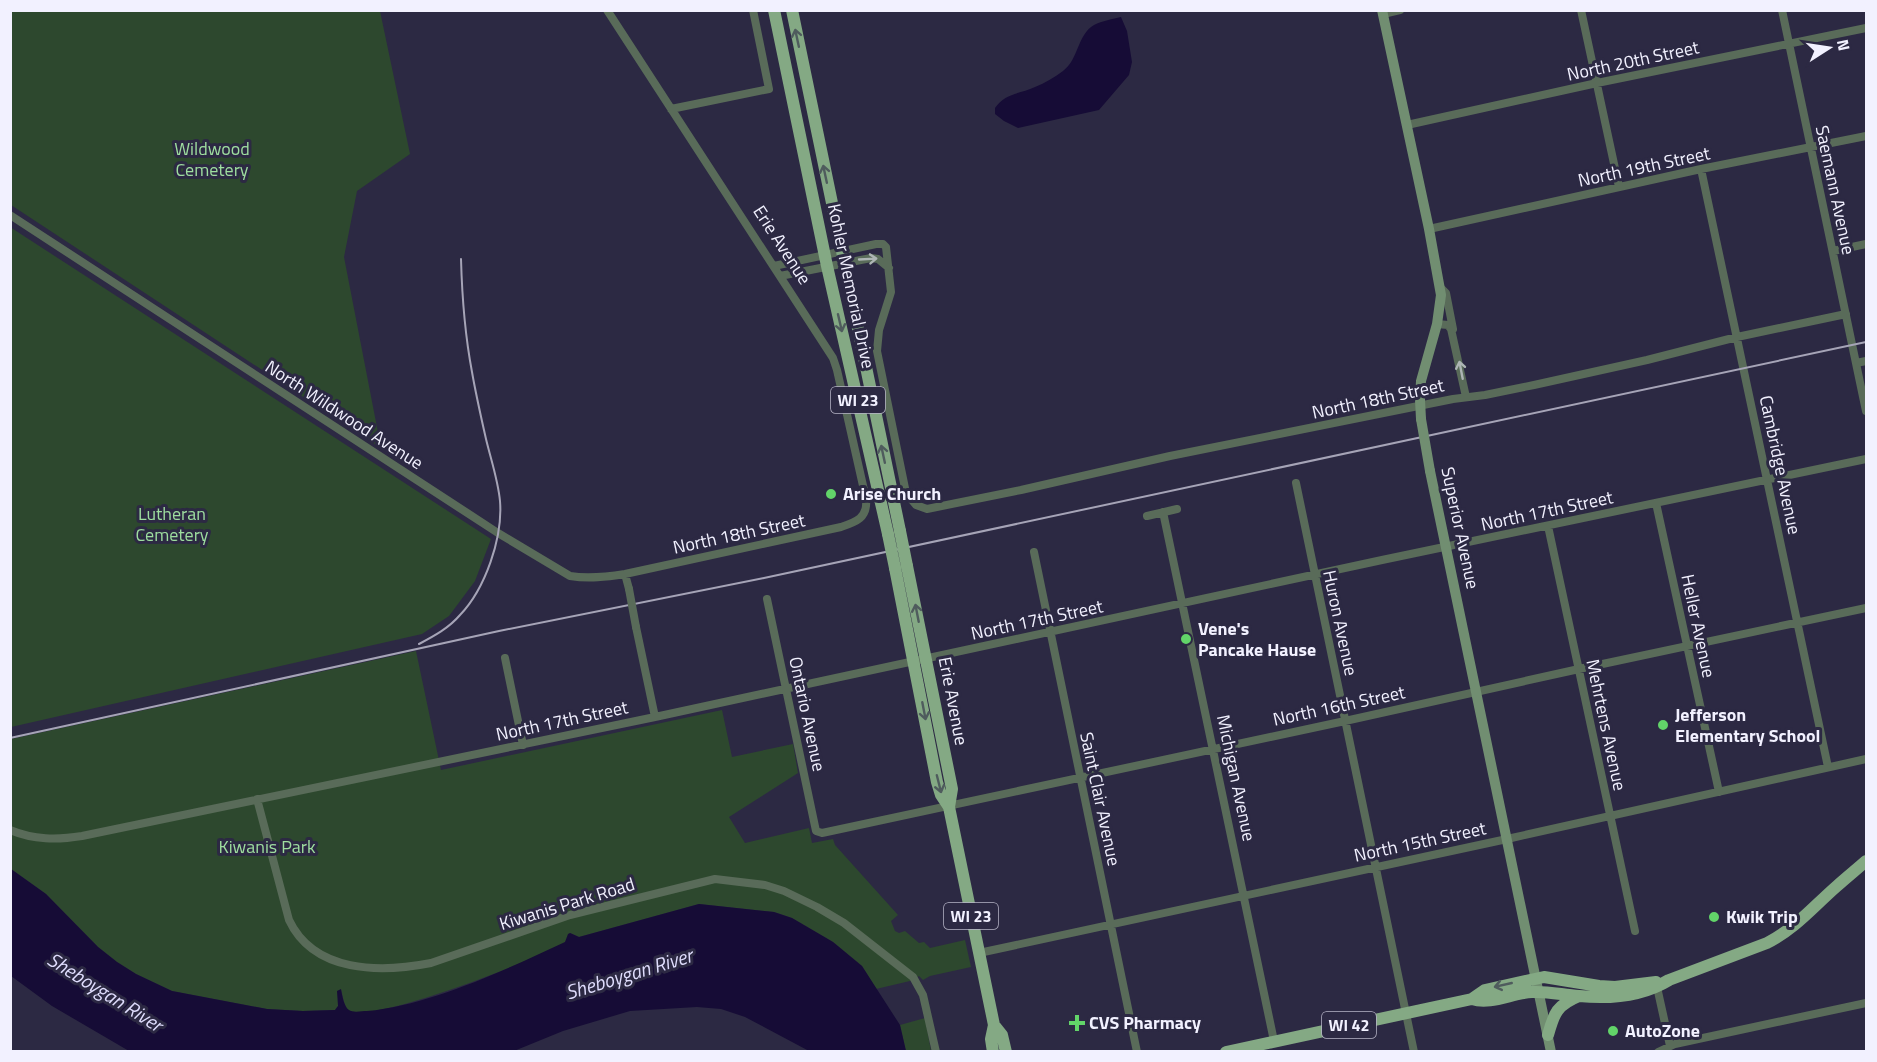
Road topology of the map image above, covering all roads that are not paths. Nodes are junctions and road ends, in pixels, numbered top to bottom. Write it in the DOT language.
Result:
graph roads {
  1 [pos="607,10"];
  2 [pos="753,10"];
  3 [pos="774,10"];
  4 [pos="792,10"];
  5 [pos="1400,10"];
  6 [pos="1581,10"];
  7 [pos="1782,10"];
  8 [pos="1382,12"];
  9 [pos="1866,28"];
  10 [pos="1789,44"];
  11 [pos="1597,83"];
  12 [pos="671,109"];
  13 [pos="1407,125"];
  14 [pos="1866,136"];
  15 [pos="1810,148"];
  16 [pos="1701,170"];
  17 [pos="1619,187"];
  18 [pos="10,215"];
  19 [pos="1429,229"];
  20 [pos="1866,244"];
  21 [pos="1833,251"];
  22 [pos="843,257"];
  23 [pos="826,261"];
  24 [pos="774,266"];
  25 [pos="889,268"];
  26 [pos="780,276"];
  27 [pos="1440,287"];
  28 [pos="1846,314"];
  29 [pos="1437,324"];
  30 [pos="1737,337"];
  31 [pos="1455,343"];
  32 [pos="1866,361"];
  33 [pos="1857,363"];
  34 [pos="1466,397"];
  35 [pos="1420,406"];
  36 [pos="1866,411"];
  37 [pos="1866,459"];
  38 [pos="1767,479"];
  39 [pos="1296,483"];
  40 [pos="1656,503"];
  41 [pos="1177,508"];
  42 [pos="1163,512"];
  43 [pos="1147,516"];
  44 [pos="859,520"];
  45 [pos="1548,526"];
  46 [pos="894,533"];
  47 [pos="1447,548"];
  48 [pos="1034,552"];
  49 [pos="901,567"];
  50 [pos="625,574"];
  51 [pos="1315,576"];
  52 [pos="767,599"];
  53 [pos="1184,604"];
  54 [pos="1866,608"];
  55 [pos="1798,623"];
  56 [pos="1051,632"];
  57 [pos="1687,646"];
  58 [pos="505,658"];
  59 [pos="920,660"];
  60 [pos="1579,669"];
  61 [pos="787,689"];
  62 [pos="1477,691"];
  63 [pos="655,717"];
  64 [pos="1345,721"];
  65 [pos="523,745"];
  66 [pos="1213,749"];
  67 [pos="1866,759"];
  68 [pos="1828,767"];
  69 [pos="1080,778"];
  70 [pos="1719,792"];
  71 [pos="256,800"];
  72 [pos="949,807"];
  73 [pos="1611,816"];
  74 [pos="10,830"];
  75 [pos="819,833"];
  76 [pos="1507,839"];
  77 [pos="1866,861"];
  78 [pos="1376,867"];
  79 [pos="1243,896"];
  80 [pos="1111,924"];
  81 [pos="1635,931"];
  82 [pos="979,953"];
  83 [pos="1536,978"];
  84 [pos="1669,980"];
  85 [pos="1657,987"];
  86 [pos="1539,992"];
  87 [pos="1579,996"];
  88 [pos="1472,999"];
  89 [pos="1866,1003"];
  90 [pos="1406,1013"];
  91 [pos="994,1025"];
  92 [pos="1548,1035"];
  93 [pos="1275,1046"];
  94 [pos="1670,1046"];
  95 [pos="936,1052"];
  96 [pos="993,1052"];
  97 [pos="1006,1052"];
  98 [pos="1137,1052"];
  99 [pos="1226,1052"];
  100 [pos="1414,1052"];
  101 [pos="1551,1052"];
  102 [pos="1658,1052"];
  1 -- 12 [label="street, Erie Avenue"];
  2 -- 12 [label="street"];
  3 -- 23 [label="main road, Kohler Memorial Drive / WI 23"];
  22 -- 4 [label="main road, Kohler Memorial Drive / WI 23, one-way"];
  5 -- 8 [label="street"];
  6 -- 11 [label="street"];
  7 -- 10 [label="street, Saemann Avenue"];
  8 -- 13 [label="street, Superior Avenue"];
  9 -- 10 [label="street, North 20th Street"];
  10 -- 11 [label="street, North 20th Street"];
  10 -- 15 [label="street, Saemann Avenue"];
  11 -- 13 [label="street, North 20th Street"];
  11 -- 17 [label="street"];
  12 -- 24 [label="street, Erie Avenue"];
  13 -- 19 [label="street, Superior Avenue"];
  14 -- 15 [label="street, North 19th Street"];
  15 -- 16 [label="street, North 19th Street"];
  15 -- 21 [label="street, Saemann Avenue"];
  16 -- 17 [label="street, North 19th Street"];
  16 -- 30 [label="street, Cambridge Avenue"];
  17 -- 19 [label="street, North 19th Street"];
  18 -- 50 [label="street, North Wildwood Avenue"];
  19 -- 27 [label="street, Superior Avenue"];
  20 -- 21 [label="street"];
  21 -- 28 [label="street, Saemann Avenue"];
  22 -- 23 [label="street"];
  22 -- 25 [label="street, one-way"];
  22 -- 25 [label="street"];
  46 -- 22 [label="main road, Kohler Memorial Drive / WI 23, one-way"];
  23 -- 24 [label="street"];
  23 -- 26 [label="street"];
  23 -- 46 [label="main road, Kohler Memorial Drive / WI 23, one-way"];
  24 -- 26 [label="street, Erie Avenue"];
  25 -- 35 [label="street, North 18th Street"];
  26 -- 44 [label="street, Erie Avenue"];
  27 -- 29 [label="street, Superior Avenue"];
  27 -- 31 [label="street"];
  28 -- 30 [label="street, North 18th Street"];
  28 -- 33 [label="street, Saemann Avenue"];
  29 -- 31 [label="street"];
  29 -- 35 [label="street, Superior Avenue"];
  30 -- 34 [label="street, North 18th Street"];
  30 -- 38 [label="street, Cambridge Avenue"];
  34 -- 31 [label="street, one-way"];
  32 -- 33 [label="street"];
  33 -- 36 [label="street, Saemann Avenue"];
  34 -- 35 [label="street, North 18th Street"];
  35 -- 47 [label="street, Superior Avenue, bridge"];
  37 -- 38 [label="street, North 17th Street"];
  38 -- 40 [label="street, North 17th Street"];
  38 -- 55 [label="street, Cambridge Avenue"];
  39 -- 51 [label="street, Huron Avenue"];
  40 -- 45 [label="street, North 17th Street"];
  40 -- 57 [label="street, Heller Avenue"];
  41 -- 42 [label="street"];
  42 -- 43 [label="street"];
  42 -- 53 [label="street, Michigan Avenue"];
  44 -- 50 [label="street, North 18th Street"];
  45 -- 47 [label="street, North 17th Street"];
  45 -- 60 [label="street, Mehrtens Avenue"];
  46 -- 49 [label="main road, Kohler Memorial Drive / WI 23, bridge"];
  47 -- 51 [label="street, North 17th Street"];
  47 -- 62 [label="street, Superior Avenue"];
  48 -- 56 [label="street, Saint Clair Avenue"];
  49 -- 59 [label="main road, Erie Avenue / WI 23"];
  50 -- 63 [label="street, bridge"];
  51 -- 53 [label="street, North 17th Street"];
  51 -- 64 [label="street, Huron Avenue"];
  52 -- 61 [label="street, Ontario Avenue"];
  53 -- 56 [label="street, North 17th Street"];
  53 -- 66 [label="street, Michigan Avenue"];
  54 -- 55 [label="street, North 16th Street"];
  55 -- 57 [label="street, North 16th Street"];
  55 -- 68 [label="street, Cambridge Avenue"];
  56 -- 59 [label="street, North 17th Street"];
  56 -- 69 [label="street, Saint Clair Avenue"];
  57 -- 60 [label="street, North 16th Street"];
  57 -- 70 [label="street, Heller Avenue"];
  58 -- 65 [label="street"];
  59 -- 61 [label="street, North 17th Street"];
  59 -- 72 [label="main road, Erie Avenue / WI 23"];
  60 -- 62 [label="street, North 16th Street"];
  60 -- 73 [label="street, Mehrtens Avenue"];
  61 -- 63 [label="street, North 17th Street"];
  61 -- 75 [label="street, Ontario Avenue"];
  62 -- 64 [label="street, North 16th Street"];
  62 -- 76 [label="street, Superior Avenue"];
  63 -- 65 [label="street, North 17th Street"];
  64 -- 66 [label="street, North 16th Street"];
  64 -- 78 [label="street, Huron Avenue"];
  65 -- 71 [label="street, North 17th Street"];
  66 -- 69 [label="street, North 16th Street"];
  66 -- 79 [label="street, Michigan Avenue"];
  67 -- 68 [label="street, North 15th Street"];
  68 -- 70 [label="street, North 15th Street"];
  69 -- 72 [label="street, North 16th Street"];
  69 -- 80 [label="street, Saint Clair Avenue"];
  70 -- 73 [label="street, North 15th Street"];
  71 -- 74 [label="street, North 17th Street"];
  71 -- 95 [label="street, Kiwanis Park Road"];
  72 -- 75 [label="street, North 16th Street"];
  72 -- 82 [label="main road, Erie Avenue / WI 23"];
  73 -- 76 [label="street, North 15th Street"];
  73 -- 81 [label="street, Mehrtens Avenue"];
  76 -- 78 [label="street, North 15th Street"];
  76 -- 83 [label="street, Superior Avenue"];
  77 -- 84 [label="main road, WI 42"];
  78 -- 79 [label="street, North 15th Street"];
  78 -- 90 [label="street, Huron Avenue"];
  79 -- 80 [label="street, North 15th Street"];
  79 -- 93 [label="street, Michigan Avenue"];
  80 -- 82 [label="street, North 15th Street"];
  80 -- 98 [label="street, Saint Clair Avenue"];
  82 -- 91 [label="main road, Erie Avenue / WI 23"];
  83 -- 84 [label="main road, WI 42"];
  83 -- 86 [label="street, Superior Avenue"];
  83 -- 88 [label="main road, WI 42, one-way"];
  84 -- 85 [label="main road, WI 42"];
  85 -- 87 [label="main road, WI 42"];
  85 -- 94 [label="street"];
  86 -- 87 [label="main road, WI 42"];
  86 -- 88 [label="main road, WI 42"];
  86 -- 92 [label="street, Superior Avenue"];
  87 -- 92 [label="main road"];
  88 -- 90 [label="main road, WI 42"];
  89 -- 94 [label="street"];
  90 -- 93 [label="main road, WI 42"];
  90 -- 100 [label="street, Huron Avenue"];
  91 -- 96 [label="main road, Erie Avenue / WI 23"];
  91 -- 97 [label="main road, Erie Avenue / WI 23"];
  92 -- 101 [label="street, Superior Avenue"];
  93 -- 99 [label="main road, WI 42"];
  94 -- 102 [label="street"];
}
